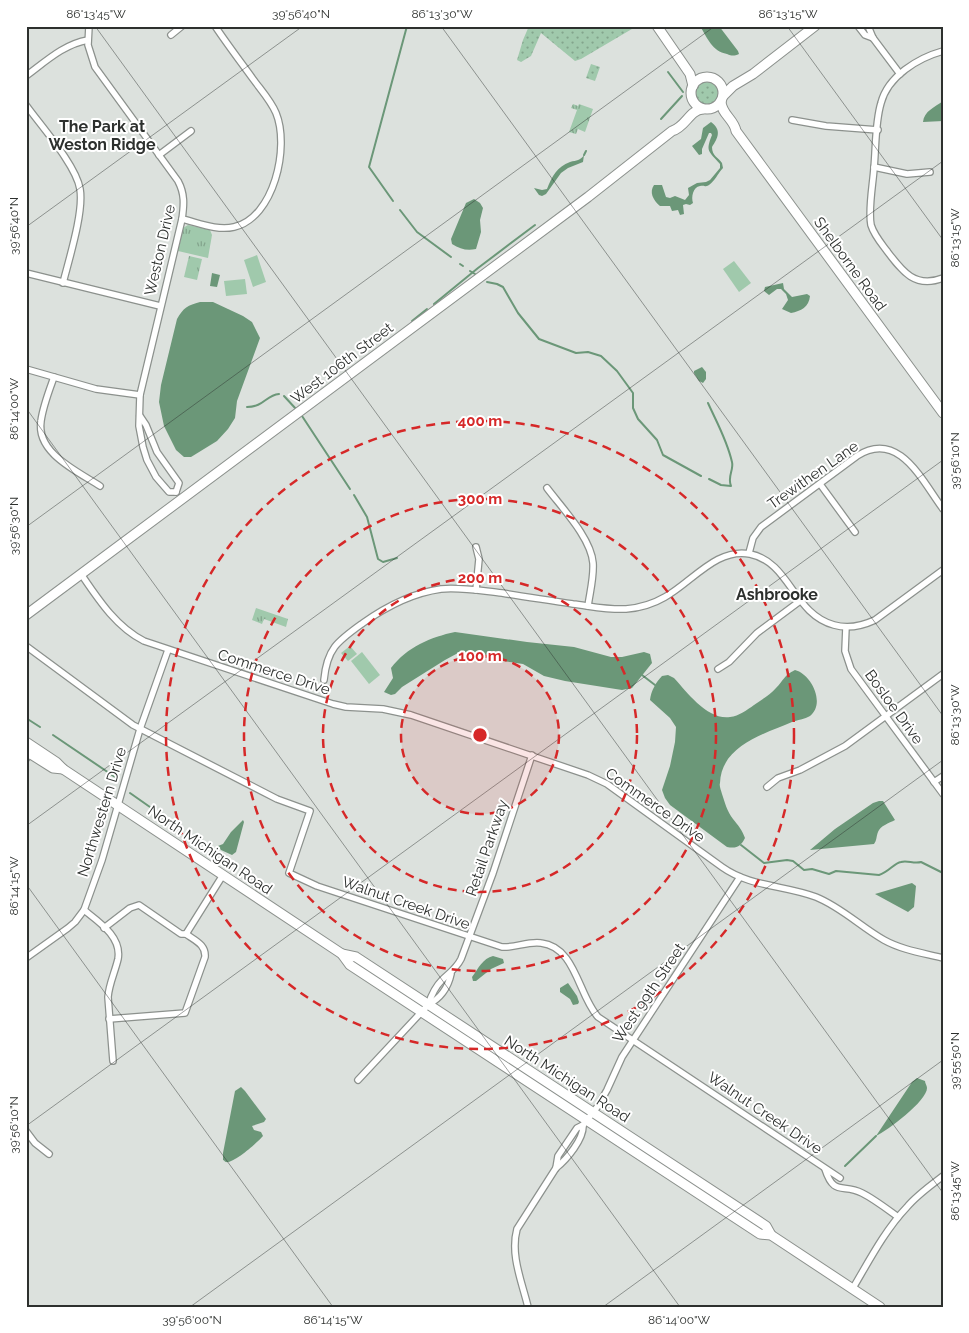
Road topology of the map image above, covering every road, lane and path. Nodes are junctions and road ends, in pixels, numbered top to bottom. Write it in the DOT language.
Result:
graph roads {
  1 [pos="89,26"];
  2 [pos="182,26"];
  3 [pos="215,26"];
  4 [pos="657,26"];
  5 [pos="815,26"];
  6 [pos="858,26"];
  7 [pos="868,26"];
  8 [pos="171,35"];
  9 [pos="873,38"];
  10 [pos="88,40"];
  11 [pos="670,43"];
  12 [pos="943,51"];
  13 [pos="765,64"];
  14 [pos="900,74"];
  15 [pos="26,76"];
  16 [pos="708,77"];
  17 [pos="718,81"];
  18 [pos="693,86"];
  19 [pos="692,98"];
  20 [pos="722,98"];
  21 [pos="26,105"];
  22 [pos="705,109"];
  23 [pos="792,120"];
  24 [pos="878,130"];
  25 [pos="192,131"];
  26 [pos="672,131"];
  27 [pos="736,131"];
  28 [pos="159,155"];
  29 [pos="874,168"];
  30 [pos="930,172"];
  31 [pos="182,219"];
  32 [pos="26,273"];
  33 [pos="943,278"];
  34 [pos="63,283"];
  35 [pos="160,306"];
  36 [pos="26,369"];
  37 [pos="54,377"];
  38 [pos="140,395"];
  39 [pos="943,413"];
  40 [pos="140,416"];
  41 [pos="820,484"];
  42 [pos="100,486"];
  43 [pos="547,488"];
  44 [pos="179,496"];
  45 [pos="943,509"];
  46 [pos="855,532"];
  47 [pos="476,547"];
  48 [pos="749,553"];
  49 [pos="943,570"];
  50 [pos="81,574"];
  51 [pos="476,590"];
  52 [pos="800,601"];
  53 [pos="588,606"];
  54 [pos="26,615"];
  55 [pos="846,627"];
  56 [pos="26,646"];
  57 [pos="168,650"];
  58 [pos="718,669"];
  59 [pos="943,674"];
  60 [pos="324,680"];
  61 [pos="885,716"];
  62 [pos="140,729"];
  63 [pos="26,742"];
  64 [pos="28,754"];
  65 [pos="532,755"];
  66 [pos="63,769"];
  67 [pos="943,776"];
  68 [pos="934,782"];
  69 [pos="767,787"];
  70 [pos="943,794"];
  71 [pos="118,806"];
  72 [pos="223,875"];
  73 [pos="740,878"];
  74 [pos="84,910"];
  75 [pos="104,928"];
  76 [pos="186,934"];
  77 [pos="470,937"];
  78 [pos="342,954"];
  79 [pos="26,958"];
  80 [pos="943,958"];
  81 [pos="428,1004"];
  82 [pos="421,1012"];
  83 [pos="109,1019"];
  84 [pos="632,1040"];
  85 [pos="113,1061"];
  86 [pos="358,1080"];
  87 [pos="593,1112"];
  88 [pos="585,1123"];
  89 [pos="26,1131"];
  90 [pos="49,1154"];
  91 [pos="825,1169"];
  92 [pos="943,1176"];
  93 [pos="840,1178"];
  94 [pos="898,1217"];
  95 [pos="771,1235"];
  96 [pos="853,1288"];
  97 [pos="528,1307"];
  98 [pos="880,1307"];
  1 -- 10 [label="street, Weston Drive"];
  2 -- 8 [label="street"];
  3 -- 31 [label="street"];
  4 -- 11 [label="street"];
  5 -- 13 [label="street"];
  6 -- 9 [label="street"];
  7 -- 9 [label="street"];
  9 -- 14 [label="street"];
  10 -- 15 [label="street"];
  10 -- 28 [label="street, Weston Drive"];
  11 -- 16 [label="street"];
  11 -- 18 [label="street"];
  12 -- 14 [label="street"];
  13 -- 17 [label="street"];
  13 -- 20 [label="street"];
  14 -- 24 [label="street"];
  16 -- 17 [label="street"];
  16 -- 18 [label="street"];
  17 -- 20 [label="street"];
  18 -- 19 [label="street"];
  19 -- 22 [label="street"];
  19 -- 26 [label="street, West 106th Street"];
  20 -- 22 [label="street"];
  20 -- 27 [label="street, Shelborne Road"];
  21 -- 34 [label="street"];
  22 -- 26 [label="street, West 106th Street"];
  22 -- 27 [label="street, Shelborne Road"];
  23 -- 24 [label="street"];
  24 -- 29 [label="street"];
  25 -- 28 [label="street"];
  26 -- 44 [label="street, West 106th Street"];
  27 -- 39 [label="street, Shelborne Road"];
  28 -- 31 [label="street, Weston Drive"];
  29 -- 30 [label="street"];
  29 -- 33 [label="street"];
  31 -- 35 [label="street, Weston Drive"];
  32 -- 34 [label="street"];
  34 -- 35 [label="street"];
  35 -- 38 [label="street, Weston Drive"];
  36 -- 37 [label="street"];
  37 -- 38 [label="street"];
  37 -- 42 [label="street"];
  38 -- 40 [label="street, Weston Drive"];
  40 -- 44 [label="street, Weston Drive"];
  40 -- 44 [label="street, Weston Drive"];
  41 -- 45 [label="street, Trewithen Lane"];
  41 -- 46 [label="street"];
  41 -- 48 [label="street, Trewithen Lane"];
  43 -- 53 [label="street"];
  44 -- 50 [label="street, West 106th Street"];
  47 -- 51 [label="street"];
  48 -- 52 [label="street"];
  48 -- 53 [label="street"];
  49 -- 55 [label="street"];
  50 -- 54 [label="street, West 106th Street"];
  50 -- 57 [label="street, Commerce Drive"];
  51 -- 53 [label="street"];
  51 -- 60 [label="street"];
  52 -- 55 [label="street"];
  52 -- 58 [label="street"];
  55 -- 61 [label="street, Bosloe Drive"];
  56 -- 62 [label="street, Walnut Creek Drive"];
  57 -- 62 [label="street, Northwestern Drive"];
  57 -- 65 [label="street, Commerce Drive"];
  59 -- 61 [label="street"];
  61 -- 68 [label="street, Bosloe Drive"];
  61 -- 69 [label="street"];
  62 -- 71 [label="street, Northwestern Drive"];
  62 -- 77 [label="street, Walnut Creek Drive"];
  63 -- 66 [label="street, North Michigan Road"];
  64 -- 66 [label="street, North Michigan Road"];
  65 -- 73 [label="street, Commerce Drive"];
  65 -- 77 [label="street, Retail Parkway"];
  66 -- 71 [label="street, North Michigan Road"];
  67 -- 68 [label="street"];
  68 -- 70 [label="street, Bosloe Drive"];
  71 -- 72 [label="street, North Michigan Road"];
  71 -- 74 [label="street, Northwestern Drive"];
  72 -- 76 [label="street"];
  72 -- 78 [label="street, North Michigan Road"];
  73 -- 80 [label="street, Commerce Drive"];
  73 -- 84 [label="street, West 99th Street"];
  74 -- 75 [label="street"];
  74 -- 79 [label="street, Northwestern Drive"];
  75 -- 76 [label="street"];
  75 -- 83 [label="street"];
  76 -- 83 [label="street"];
  77 -- 81 [label="street, Retail Parkway"];
  77 -- 84 [label="street, Walnut Creek Drive"];
  78 -- 81 [label="street, North Michigan Road"];
  78 -- 82 [label="street, North Michigan Road"];
  81 -- 82 [label="street, Retail Parkway"];
  81 -- 87 [label="street, North Michigan Road"];
  82 -- 86 [label="street, Retail Parkway"];
  82 -- 88 [label="street, North Michigan Road"];
  83 -- 85 [label="street"];
  84 -- 87 [label="street, West 99th Street"];
  84 -- 91 [label="street, Walnut Creek Drive"];
  87 -- 88 [label="street, West 99th Street"];
  87 -- 95 [label="street, North Michigan Road"];
  88 -- 95 [label="street, North Michigan Road"];
  88 -- 97 [label="street, West 99th Street"];
  89 -- 90 [label="street"];
  91 -- 93 [label="street, Walnut Creek Drive"];
  91 -- 94 [label="street, Walnut Creek Drive"];
  92 -- 94 [label="street"];
  94 -- 96 [label="street"];
  95 -- 96 [label="street, North Michigan Road"];
  96 -- 98 [label="street, North Michigan Road"];
}
